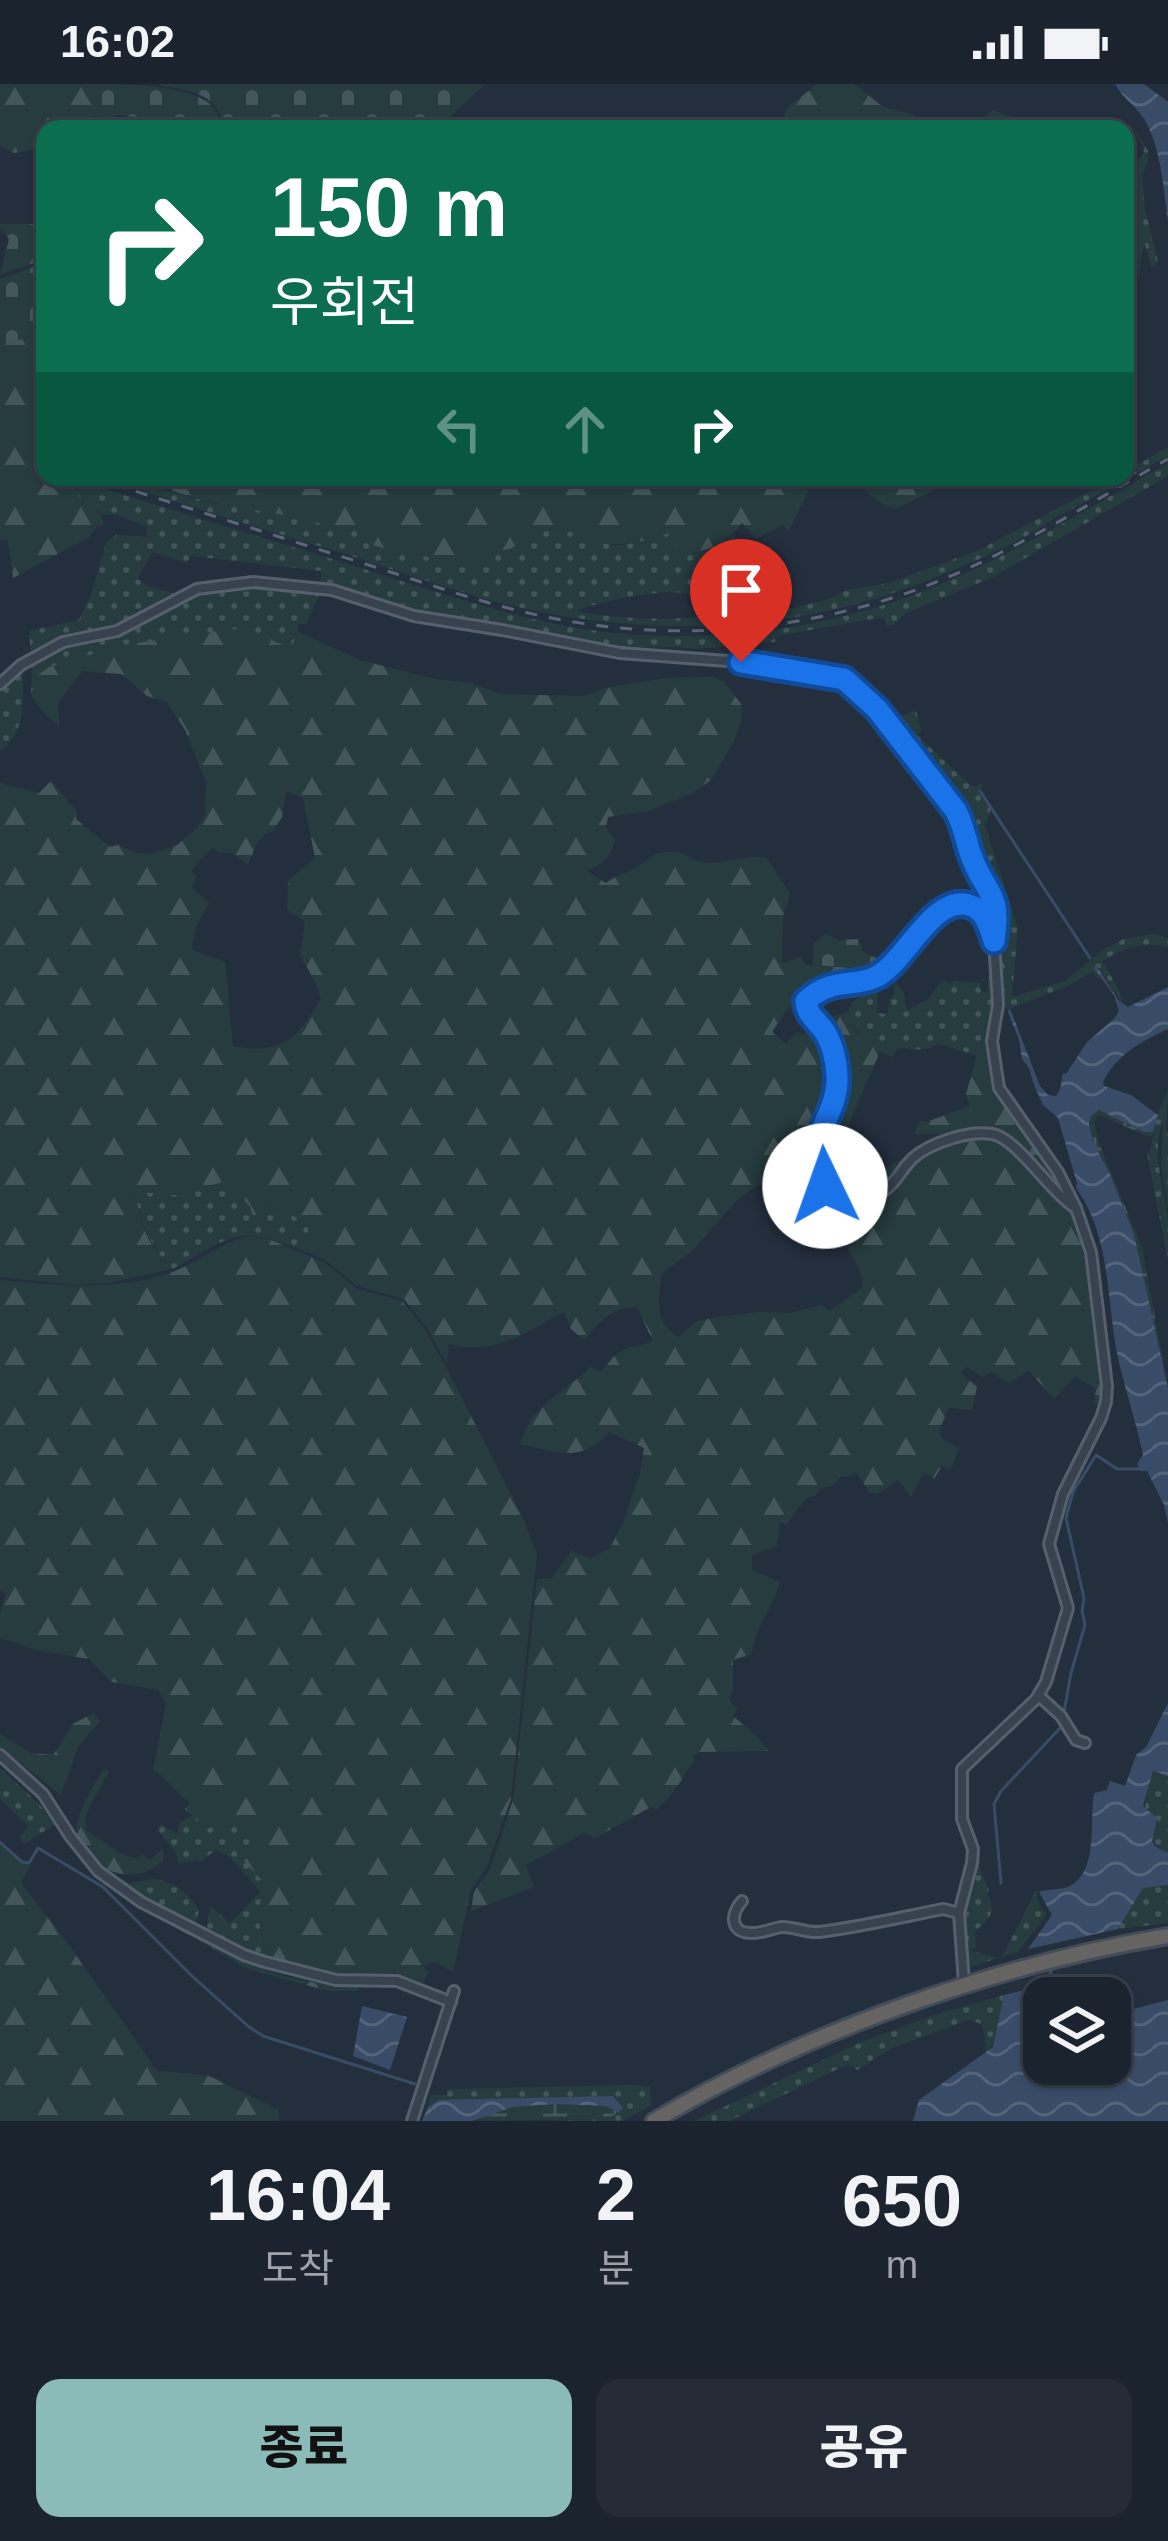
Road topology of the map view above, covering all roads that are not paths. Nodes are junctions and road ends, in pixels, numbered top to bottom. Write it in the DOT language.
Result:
graph roads {
  1 [pos="0,684"];
  2 [pos="994,941"];
  3 [pos="1076,1208"];
  4 [pos="1040,1696"];
  5 [pos="1085,1743"];
  6 [pos="0,1755"];
  7 [pos="742,1901"];
  8 [pos="959,1913"];
  9 [pos="1168,1936"];
  10 [pos="972,1984"];
  11 [pos="454,1991"];
  12 [pos="451,2002"];
  13 [pos="412,2121"];
  14 [pos="654,2121"];
  1 -- 2 [label="street"];
  2 -- 3 [label="street"];
  2 -- 3 [label="street"];
  3 -- 4 [label="street"];
  4 -- 5 [label="street"];
  4 -- 8 [label="street"];
  6 -- 12 [label="street"];
  7 -- 8 [label="street"];
  8 -- 10 [label="street"];
  9 -- 10 [label="highway"];
  10 -- 14 [label="highway"];
  11 -- 12 [label="street"];
  12 -- 13 [label="street"];
}
